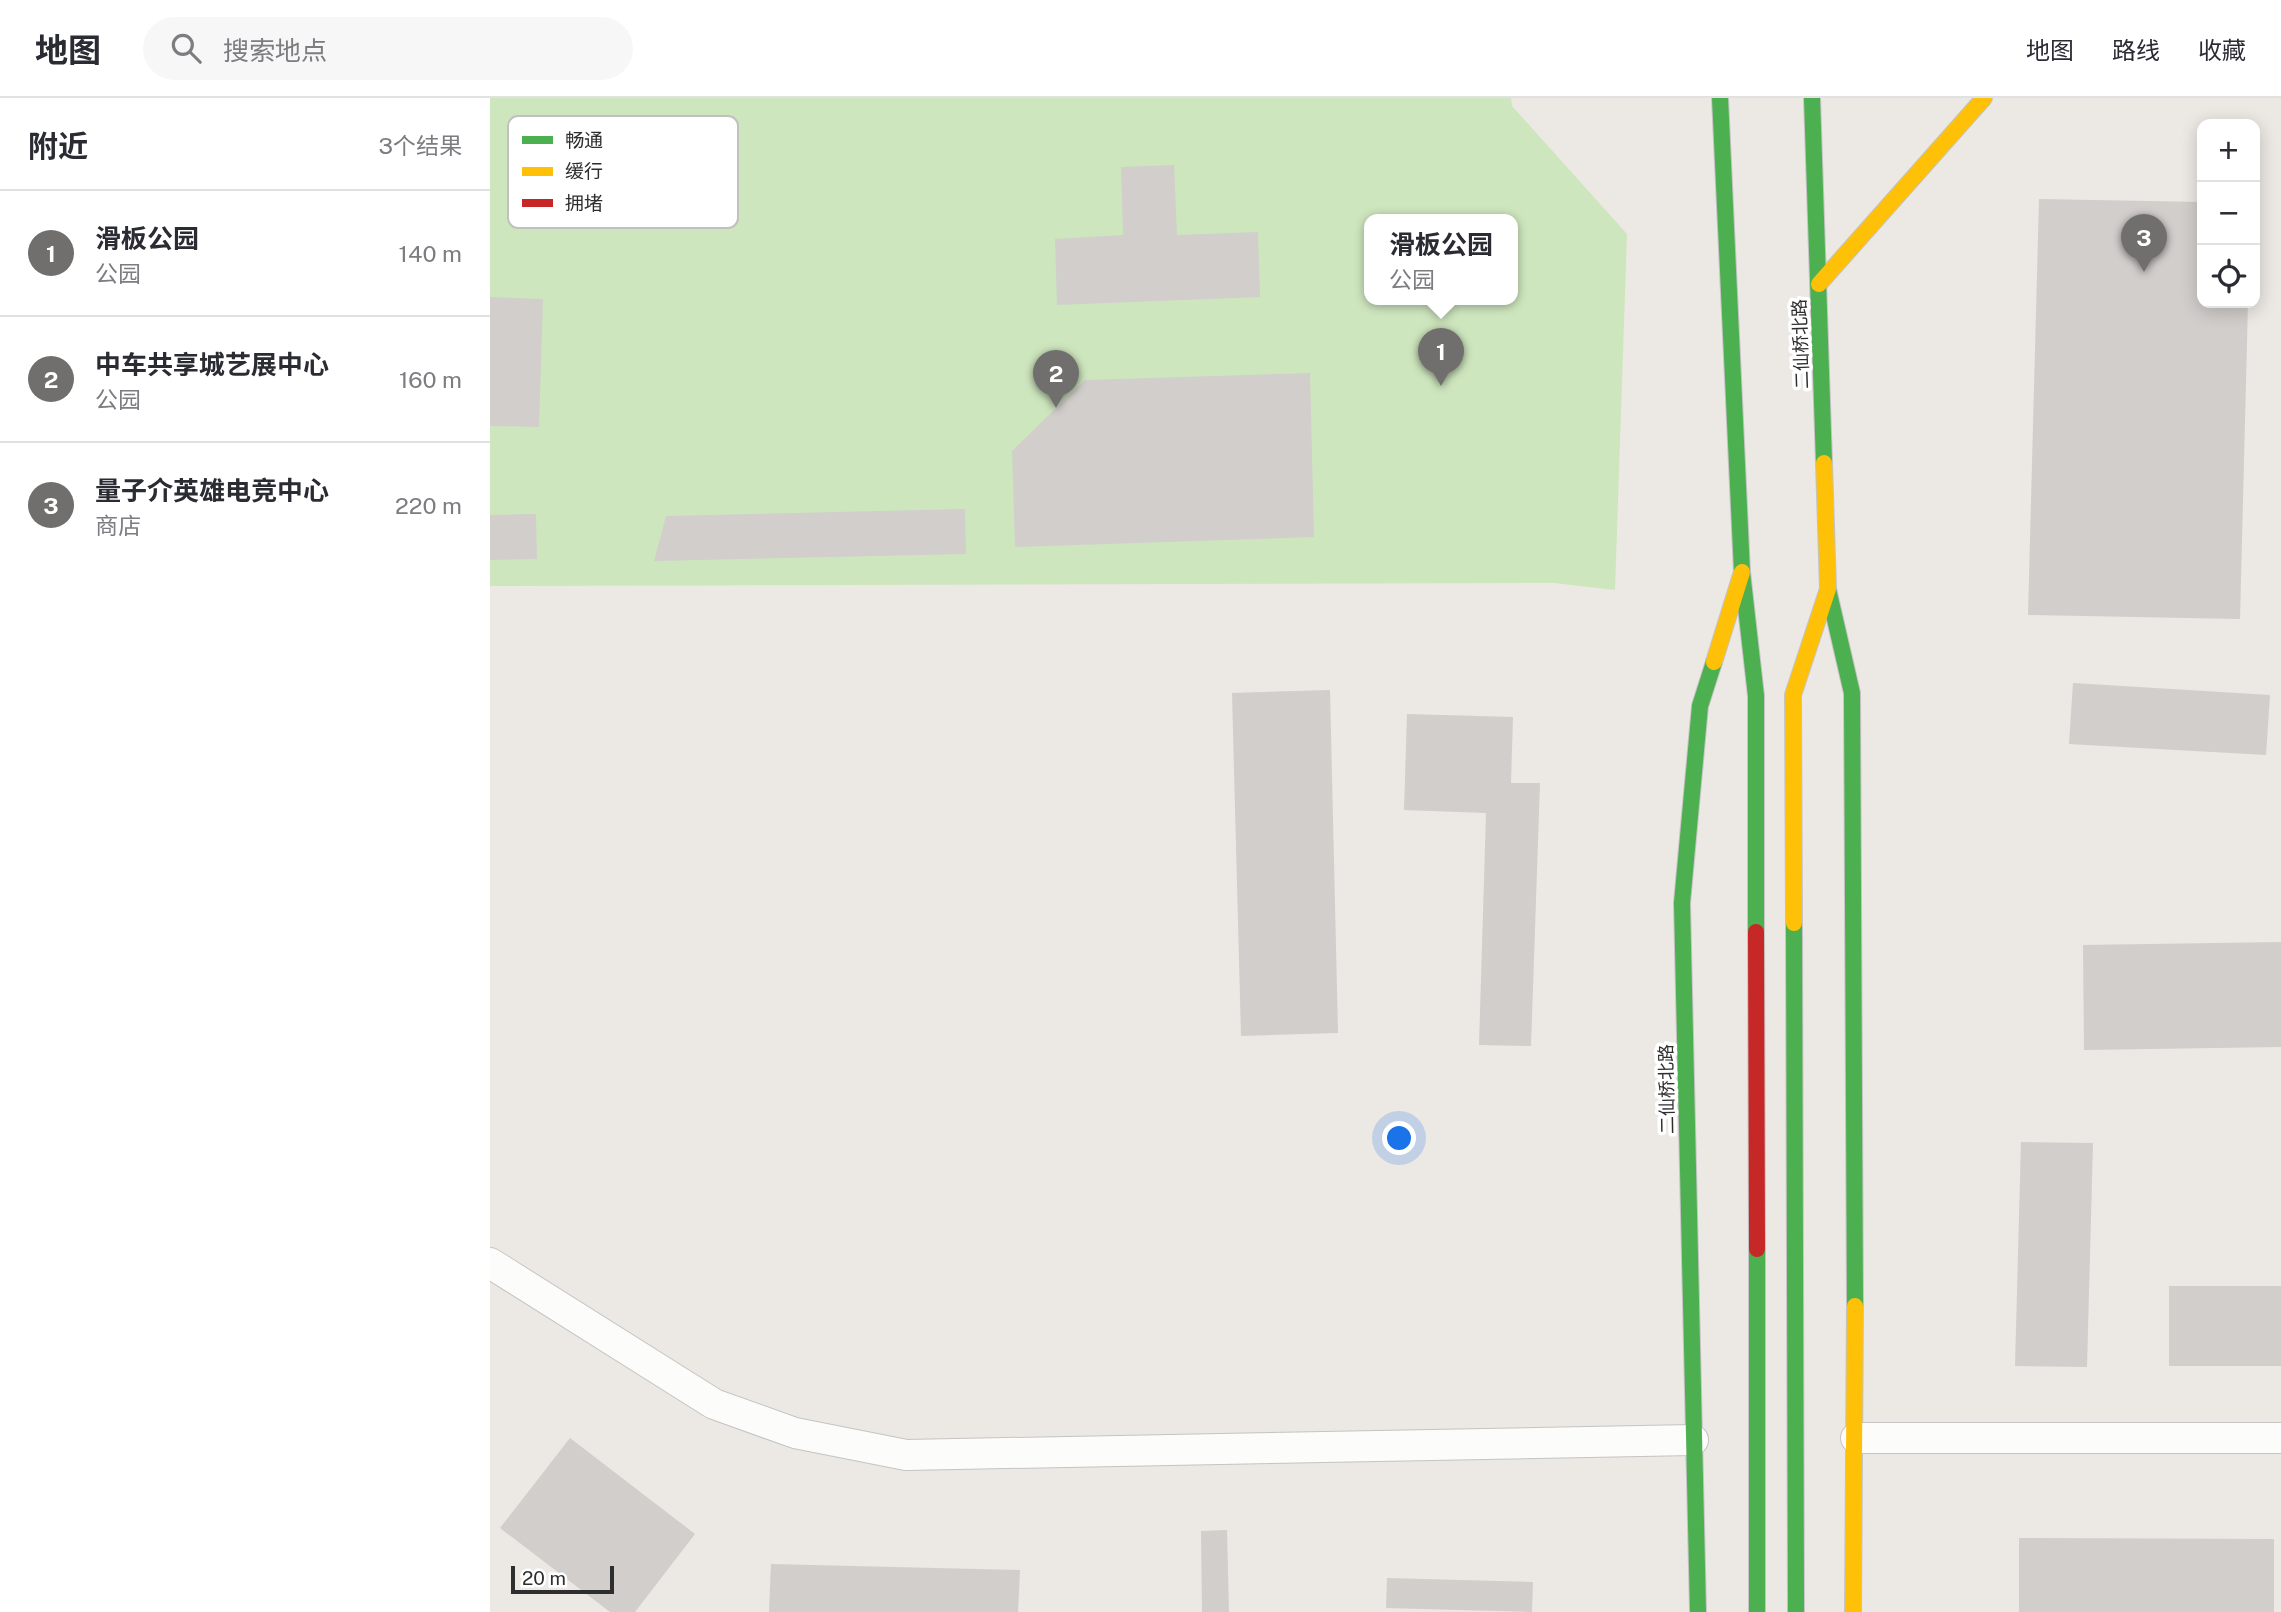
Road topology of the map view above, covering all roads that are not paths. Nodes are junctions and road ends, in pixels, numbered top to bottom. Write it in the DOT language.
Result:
graph roads {
  1 [pos="1720,98"];
  2 [pos="1812,98"];
  3 [pos="1983,98"];
  4 [pos="1818,284"];
  5 [pos="1742,572"];
  6 [pos="1828,589"];
  7 [pos="490,1263"];
  8 [pos="1856,1438"];
  9 [pos="2281,1438"];
  10 [pos="1693,1440"];
  11 [pos="1698,1612"];
  12 [pos="1757,1612"];
  13 [pos="1797,1612"];
  14 [pos="1853,1612"];
  1 -- 5 [label="main road"];
  2 -- 4 [label="main road, 二仙桥北路"];
  3 -- 4 [label="main road"];
  4 -- 6 [label="main road, 二仙桥北路"];
  5 -- 10 [label="main road, 二仙桥北路"];
  5 -- 12 [label="main road"];
  6 -- 8 [label="main road, 二仙桥北路"];
  6 -- 13 [label="main road, 二仙桥北路"];
  7 -- 10 [label="street"];
  8 -- 9 [label="street"];
  8 -- 14 [label="main road, 二仙桥北路"];
  10 -- 11 [label="main road, 二仙桥北路"];
}
